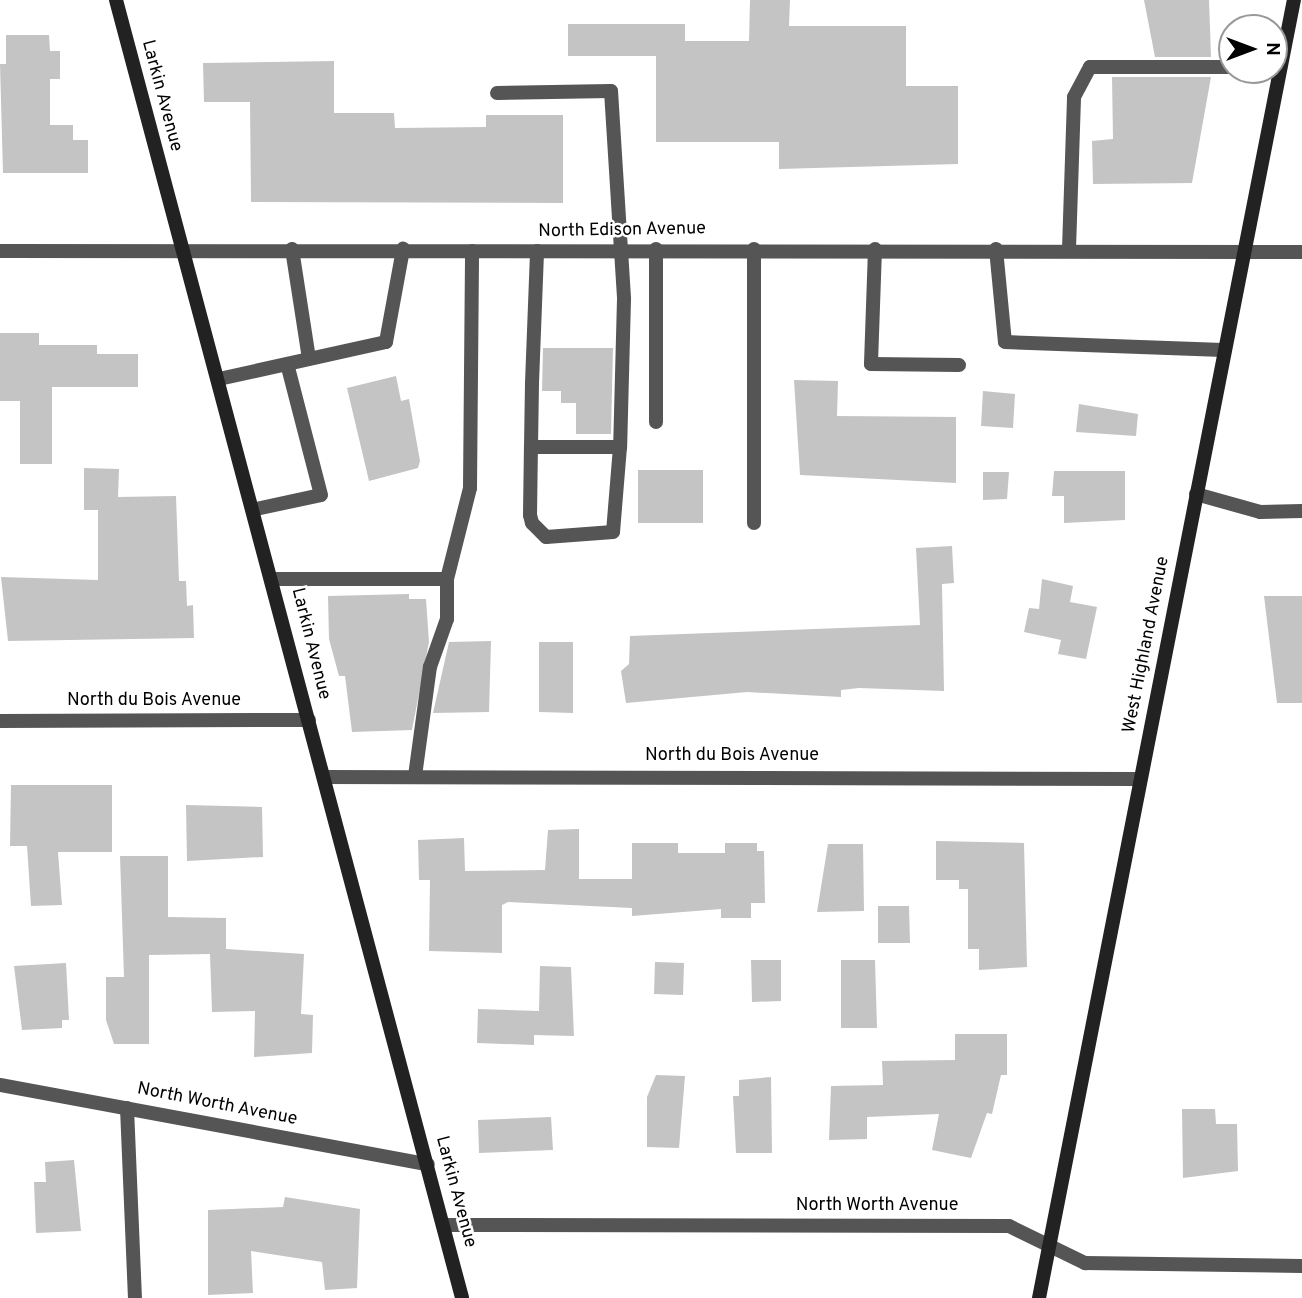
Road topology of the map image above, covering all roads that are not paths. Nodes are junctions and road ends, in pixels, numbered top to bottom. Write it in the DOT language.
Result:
graph roads {
  1 [pos="116,0"];
  2 [pos="1294,0"];
  3 [pos="1288,23"];
  4 [pos="1218,67"];
  5 [pos="1274,84"];
  6 [pos="497,93"];
  7 [pos="183,249"];
  8 [pos="292,249"];
  9 [pos="403,249"];
  10 [pos="620,249"];
  11 [pos="656,249"];
  12 [pos="754,249"];
  13 [pos="875,249"];
  14 [pos="996,249"];
  15 [pos="1069,249"];
  16 [pos="0,251"];
  17 [pos="472,251"];
  18 [pos="537,251"];
  19 [pos="1244,252"];
  20 [pos="1302,252"];
  21 [pos="1223,351"];
  22 [pos="309,359"];
  23 [pos="287,364"];
  24 [pos="959,365"];
  25 [pos="219,379"];
  26 [pos="656,422"];
  27 [pos="531,447"];
  28 [pos="620,447"];
  29 [pos="1196,494"];
  30 [pos="256,509"];
  31 [pos="1302,511"];
  32 [pos="754,523"];
  33 [pos="273,579"];
  34 [pos="447,579"];
  35 [pos="309,720"];
  36 [pos="0,721"];
  37 [pos="415,776"];
  38 [pos="324,777"];
  39 [pos="1140,779"];
  40 [pos="0,1086"];
  41 [pos="127,1108"];
  42 [pos="428,1164"];
  43 [pos="444,1225"];
  44 [pos="1051,1245"];
  45 [pos="1302,1266"];
  46 [pos="135,1298"];
  47 [pos="462,1298"];
  48 [pos="1039,1298"];
  1 -- 7 [label="main road, Larkin Avenue"];
  2 -- 3 [label="main road, West Highland Avenue"];
  4 -- 15 [label="street"];
  5 -- 19 [label="main road, West Highland Avenue"];
  6 -- 10 [label="street"];
  7 -- 8 [label="street, North Edison Avenue"];
  7 -- 16 [label="street, North Edison Avenue"];
  7 -- 25 [label="main road, Larkin Avenue"];
  8 -- 9 [label="street, North Edison Avenue"];
  8 -- 22 [label="street"];
  9 -- 17 [label="street, North Edison Avenue"];
  9 -- 22 [label="street"];
  10 -- 11 [label="street, North Edison Avenue"];
  10 -- 18 [label="street, North Edison Avenue"];
  10 -- 28 [label="street"];
  11 -- 12 [label="street, North Edison Avenue"];
  11 -- 26 [label="street"];
  12 -- 13 [label="street, North Edison Avenue"];
  12 -- 32 [label="street"];
  13 -- 14 [label="street, North Edison Avenue"];
  13 -- 24 [label="street"];
  14 -- 15 [label="street, North Edison Avenue"];
  14 -- 21 [label="street"];
  15 -- 19 [label="street, North Edison Avenue"];
  17 -- 18 [label="street, North Edison Avenue"];
  17 -- 34 [label="street"];
  18 -- 27 [label="street"];
  19 -- 20 [label="street, North Edison Avenue"];
  19 -- 21 [label="main road, West Highland Avenue"];
  21 -- 29 [label="main road, West Highland Avenue"];
  22 -- 23 [label="street"];
  23 -- 25 [label="street"];
  23 -- 30 [label="street"];
  25 -- 30 [label="main road, Larkin Avenue"];
  27 -- 28 [label="street"];
  27 -- 28 [label="street"];
  29 -- 31 [label="street"];
  29 -- 39 [label="main road, West Highland Avenue"];
  30 -- 33 [label="main road, Larkin Avenue"];
  33 -- 34 [label="street"];
  33 -- 35 [label="main road, Larkin Avenue"];
  34 -- 37 [label="street"];
  35 -- 36 [label="street, North du Bois Avenue"];
  35 -- 38 [label="main road, Larkin Avenue"];
  37 -- 38 [label="street, North du Bois Avenue"];
  37 -- 39 [label="street, North du Bois Avenue"];
  38 -- 42 [label="main road, Larkin Avenue"];
  39 -- 44 [label="main road, West Highland Avenue"];
  40 -- 41 [label="street, North Worth Avenue"];
  41 -- 42 [label="street, North Worth Avenue"];
  41 -- 46 [label="street"];
  42 -- 43 [label="main road, Larkin Avenue"];
  43 -- 44 [label="street, North Worth Avenue"];
  43 -- 47 [label="main road, Larkin Avenue"];
  44 -- 45 [label="street, North Worth Avenue"];
  44 -- 48 [label="main road, West Highland Avenue"];
}
